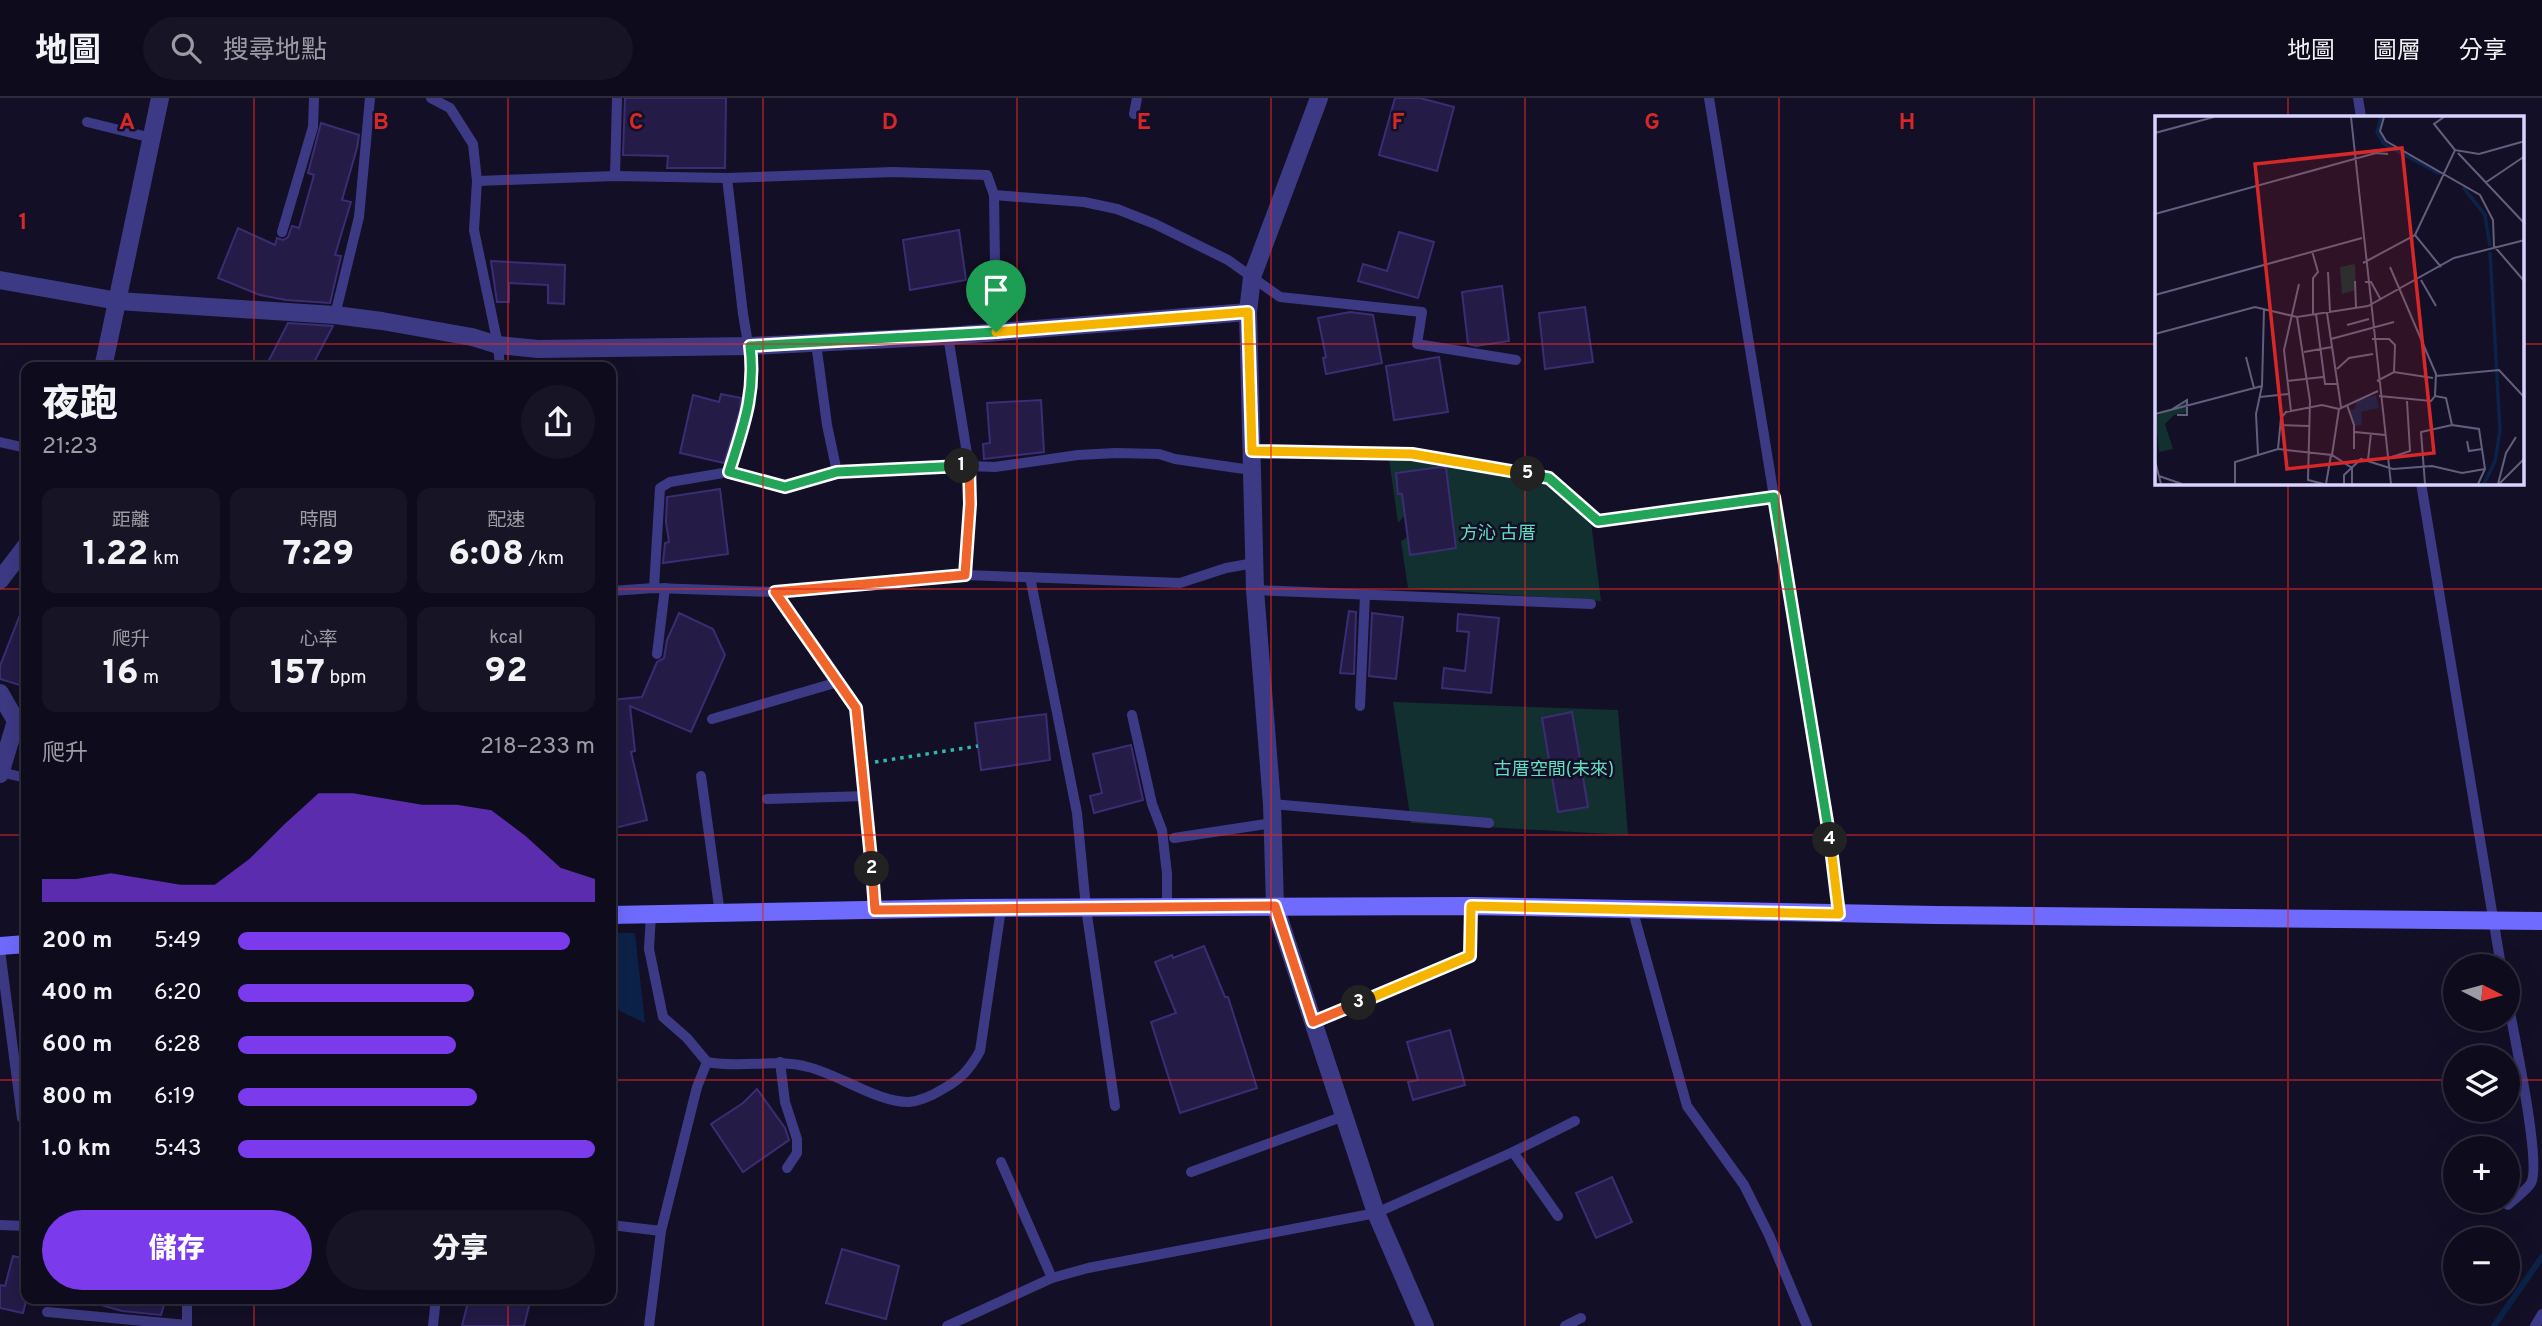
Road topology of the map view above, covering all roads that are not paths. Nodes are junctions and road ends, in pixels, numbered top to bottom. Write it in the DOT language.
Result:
graph roads {
  1 [pos="160,98"];
  2 [pos="314,98"];
  3 [pos="370,98"];
  4 [pos="431,98"];
  5 [pos="617,98"];
  6 [pos="1137,98"];
  7 [pos="1319,98"];
  8 [pos="1709,98"];
  9 [pos="2358,98"];
  10 [pos="1134,114"];
  11 [pos="2361,116"];
  12 [pos="87,122"];
  13 [pos="152,138"];
  14 [pos="615,176"];
  15 [pos="727,178"];
  16 [pos="477,181"];
  17 [pos="994,195"];
  18 [pos="282,232"];
  19 [pos="1252,277"];
  20 [pos="0,281"];
  21 [pos="118,300"];
  22 [pos="1248,312"];
  23 [pos="335,315"];
  24 [pos="996,332"];
  25 [pos="948,336"];
  26 [pos="816,343"];
  27 [pos="498,345"];
  28 [pos="750,346"];
  29 [pos="1516,360"];
  30 [pos="104,362"];
  31 [pos="499,362"];
  32 [pos="0,442"];
  33 [pos="21,447"];
  34 [pos="1252,451"];
  35 [pos="969,466"];
  36 [pos="1251,470"];
  37 [pos="729,472"];
  38 [pos="837,472"];
  39 [pos="2421,485"];
  40 [pos="1774,497"];
  41 [pos="21,553"];
  42 [pos="1254,563"];
  43 [pos="965,575"];
  44 [pos="1030,577"];
  45 [pos="0,580"];
  46 [pos="659,588"];
  47 [pos="1255,590"];
  48 [pos="616,591"];
  49 [pos="775,592"];
  50 [pos="1365,594"];
  51 [pos="1591,604"];
  52 [pos="657,654"];
  53 [pos="838,682"];
  54 [pos="0,693"];
  55 [pos="1360,706"];
  56 [pos="1132,715"];
  57 [pos="712,719"];
  58 [pos="0,773"];
  59 [pos="701,776"];
  60 [pos="21,777"];
  61 [pos="866,796"];
  62 [pos="767,799"];
  63 [pos="1272,804"];
  64 [pos="1273,823"];
  65 [pos="1489,823"];
  66 [pos="1174,838"];
  67 [pos="1275,906"];
  68 [pos="1471,906"];
  69 [pos="1086,908"];
  70 [pos="1167,908"];
  71 [pos="1632,908"];
  72 [pos="1001,909"];
  73 [pos="875,910"];
  74 [pos="651,914"];
  75 [pos="1839,914"];
  76 [pos="616,915"];
  77 [pos="720,915"];
  78 [pos="2493,920"];
  79 [pos="2542,921"];
  80 [pos="21,945"];
  81 [pos="0,948"];
  82 [pos="2499,954"];
  83 [pos="1313,1022"];
  84 [pos="2513,1031"];
  85 [pos="707,1062"];
  86 [pos="780,1062"];
  87 [pos="1115,1106"];
  88 [pos="21,1110"];
  89 [pos="1344,1116"];
  90 [pos="1574,1121"];
  91 [pos="1513,1152"];
  92 [pos="1001,1162"];
  93 [pos="787,1168"];
  94 [pos="1191,1172"];
  95 [pos="2520,1194"];
  96 [pos="1376,1213"];
  97 [pos="1558,1216"];
  98 [pos="0,1225"];
  99 [pos="21,1226"];
  100 [pos="616,1226"];
  101 [pos="661,1231"];
  102 [pos="1052,1278"];
  103 [pos="187,1304"];
  104 [pos="435,1304"];
  105 [pos="47,1312"];
  106 [pos="2542,1314"];
  107 [pos="1581,1318"];
  108 [pos="187,1326"];
  109 [pos="433,1326"];
  110 [pos="649,1326"];
  111 [pos="947,1326"];
  112 [pos="1425,1326"];
  113 [pos="1565,1326"];
  114 [pos="1807,1326"];
  115 [pos="2535,1326"];
  1 -- 13 [label="street"];
  2 -- 18 [label="lane"];
  3 -- 23 [label="lane"];
  4 -- 16 [label="lane"];
  5 -- 14 [label="lane"];
  6 -- 10 [label="lane"];
  7 -- 19 [label="street"];
  8 -- 40 [label="lane"];
  9 -- 11 [label="lane"];
  12 -- 13 [label="lane"];
  13 -- 21 [label="street"];
  14 -- 15 [label="lane"];
  14 -- 16 [label="lane"];
  15 -- 17 [label="lane"];
  15 -- 28 [label="lane"];
  16 -- 27 [label="lane"];
  17 -- 19 [label="lane"];
  17 -- 24 [label="lane"];
  19 -- 22 [label="street"];
  19 -- 29 [label="lane"];
  20 -- 21 [label="street"];
  21 -- 23 [label="street"];
  21 -- 30 [label="street"];
  22 -- 24 [label="street"];
  22 -- 34 [label="street"];
  23 -- 27 [label="street"];
  24 -- 25 [label="street"];
  25 -- 26 [label="street"];
  25 -- 35 [label="lane"];
  26 -- 28 [label="street"];
  26 -- 38 [label="lane"];
  27 -- 28 [label="street"];
  27 -- 31 [label="lane"];
  28 -- 37 [label="lane"];
  32 -- 33 [label="lane"];
  34 -- 36 [label="street"];
  34 -- 40 [label="lane"];
  35 -- 36 [label="lane"];
  35 -- 38 [label="lane"];
  35 -- 43 [label="lane"];
  36 -- 42 [label="street"];
  37 -- 38 [label="lane"];
  37 -- 46 [label="lane"];
  39 -- 78 [label="lane"];
  40 -- 75 [label="lane"];
  41 -- 45 [label="street"];
  42 -- 44 [label="lane"];
  42 -- 47 [label="street"];
  43 -- 44 [label="lane"];
  43 -- 49 [label="lane"];
  44 -- 69 [label="lane"];
  46 -- 48 [label="lane"];
  46 -- 49 [label="lane"];
  46 -- 52 [label="lane"];
  47 -- 50 [label="lane"];
  47 -- 63 [label="street"];
  49 -- 53 [label="lane"];
  50 -- 51 [label="lane"];
  50 -- 55 [label="lane"];
  53 -- 57 [label="lane"];
  53 -- 61 [label="lane"];
  54 -- 58 [label="street"];
  56 -- 70 [label="lane"];
  58 -- 60 [label="lane"];
  59 -- 77 [label="lane"];
  61 -- 62 [label="lane"];
  61 -- 73 [label="lane"];
  63 -- 64 [label="street"];
  63 -- 65 [label="lane"];
  64 -- 66 [label="lane"];
  64 -- 67 [label="street"];
  67 -- 68 [label="street"];
  67 -- 70 [label="street"];
  67 -- 83 [label="street"];
  68 -- 71 [label="street"];
  68 -- 83 [label="lane"];
  69 -- 70 [label="street"];
  69 -- 72 [label="street"];
  69 -- 87 [label="lane"];
  71 -- 75 [label="street"];
  71 -- 114 [label="lane"];
  72 -- 73 [label="street"];
  72 -- 86 [label="lane"];
  73 -- 77 [label="street"];
  74 -- 76 [label="street"];
  74 -- 77 [label="street"];
  74 -- 85 [label="lane"];
  75 -- 78 [label="street"];
  78 -- 79 [label="street"];
  78 -- 82 [label="lane"];
  80 -- 81 [label="street"];
  81 -- 88 [label="lane"];
  83 -- 89 [label="street"];
  84 -- 95 [label="lane"];
  85 -- 86 [label="lane"];
  85 -- 101 [label="lane"];
  86 -- 93 [label="lane"];
  89 -- 94 [label="lane"];
  89 -- 96 [label="street"];
  90 -- 91 [label="lane"];
  91 -- 96 [label="lane"];
  91 -- 97 [label="lane"];
  92 -- 102 [label="lane"];
  96 -- 102 [label="lane"];
  96 -- 112 [label="street"];
  98 -- 99 [label="lane"];
  100 -- 101 [label="lane"];
  101 -- 110 [label="lane"];
  102 -- 111 [label="lane"];
  103 -- 108 [label="lane"];
  104 -- 109 [label="lane"];
  105 -- 108 [label="lane"];
  106 -- 115 [label="lane"];
  107 -- 113 [label="lane"];
}
